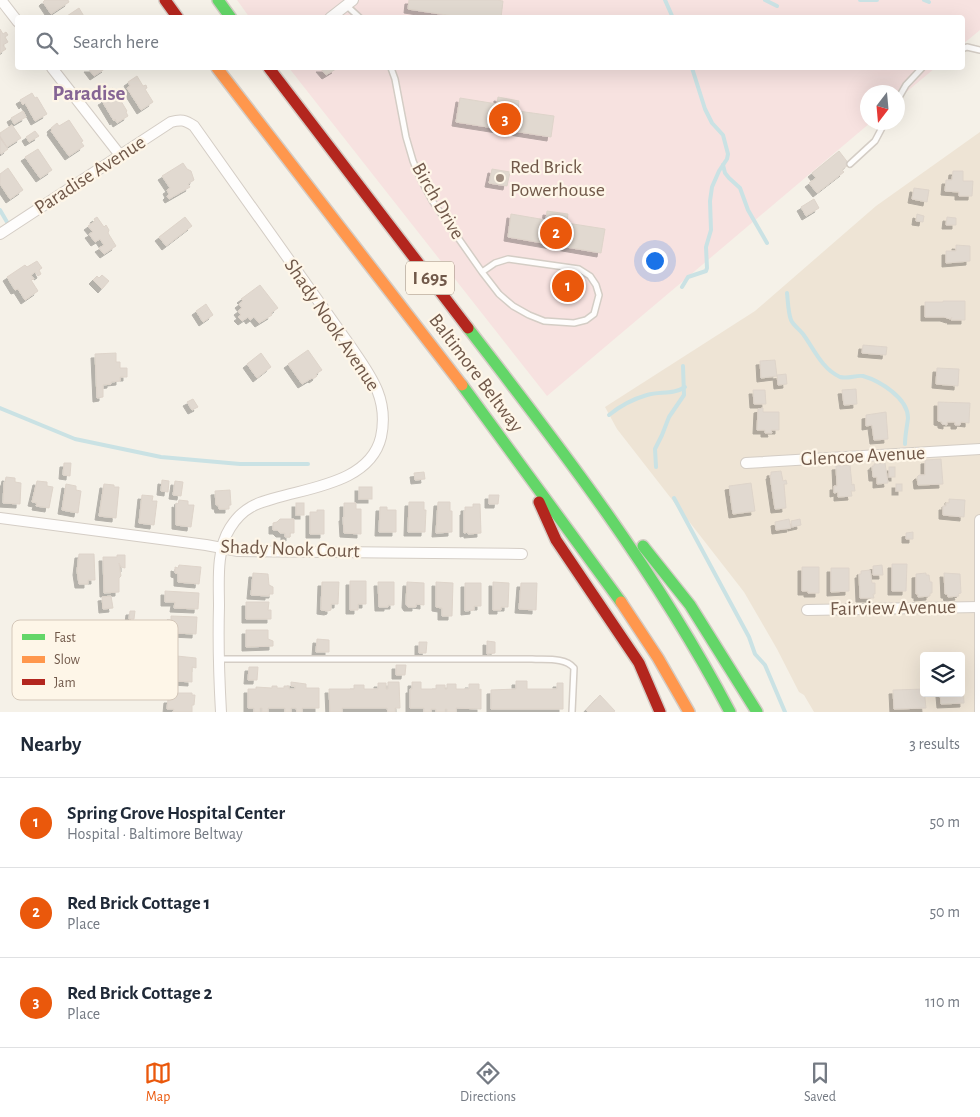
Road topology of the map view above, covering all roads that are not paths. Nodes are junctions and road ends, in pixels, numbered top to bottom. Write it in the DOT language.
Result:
graph roads {
  1 [pos="1,0"];
  2 [pos="165,0"];
  3 [pos="218,0"];
  4 [pos="350,3"];
  5 [pos="176,15"];
  6 [pos="229,15"];
  7 [pos="334,15"];
  8 [pos="358,15"];
  9 [pos="15,18"];
  10 [pos="965,48"];
  11 [pos="980,50"];
  12 [pos="54,70"];
  13 [pos="219,70"];
  14 [pos="271,70"];
  15 [pos="392,70"];
  16 [pos="920,70"];
  17 [pos="905,87"];
  18 [pos="180,119"];
  19 [pos="880,130"];
  20 [pos="120,155"];
  21 [pos="850,164"];
  22 [pos="0,234"];
  23 [pos="482,272"];
  24 [pos="980,449"];
  25 [pos="746,462"];
  26 [pos="523,466"];
  27 [pos="592,489"];
  28 [pos="0,518"];
  29 [pos="980,520"];
  30 [pos="222,548"];
  31 [pos="522,554"];
  32 [pos="979,607"];
  33 [pos="807,610"];
  34 [pos="218,659"];
  35 [pos="221,712"];
  36 [pos="572,712"];
  37 [pos="660,712"];
  38 [pos="690,712"];
  39 [pos="730,712"];
  40 [pos="757,712"];
  41 [pos="980,712"];
  1 -- 9 [label="street"];
  2 -- 5 [label="highway"];
  3 -- 6 [label="highway"];
  4 -- 7 [label="street"];
  4 -- 8 [label="lane"];
  10 -- 11 [label="lane"];
  12 -- 20 [label="street"];
  13 -- 26 [label="highway, Baltimore Beltway / I 695"];
  14 -- 27 [label="highway, Baltimore Beltway / I 695"];
  15 -- 23 [label="lane, Birch Drive"];
  16 -- 17 [label="lane"];
  18 -- 20 [label="street, Paradise Avenue"];
  18 -- 30 [label="street, Shady Nook Avenue"];
  19 -- 21 [label="lane"];
  20 -- 22 [label="street, Paradise Avenue"];
  23 -- 23 [label="lane, Birch Drive"];
  24 -- 25 [label="street, Glencoe Avenue"];
  26 -- 37 [label="highway"];
  26 -- 38 [label="highway, Baltimore Beltway / I 695"];
  27 -- 39 [label="highway, Baltimore Beltway / I 695"];
  27 -- 40 [label="highway"];
  28 -- 30 [label="street, Shady Nook Court"];
  29 -- 32 [label="street"];
  30 -- 31 [label="street, Shady Nook Court"];
  30 -- 34 [label="street, Shady Nook Avenue"];
  32 -- 33 [label="street, Fairview Avenue"];
  32 -- 41 [label="street"];
  34 -- 35 [label="street, Shady Nook Avenue"];
  34 -- 36 [label="lane"];
}
